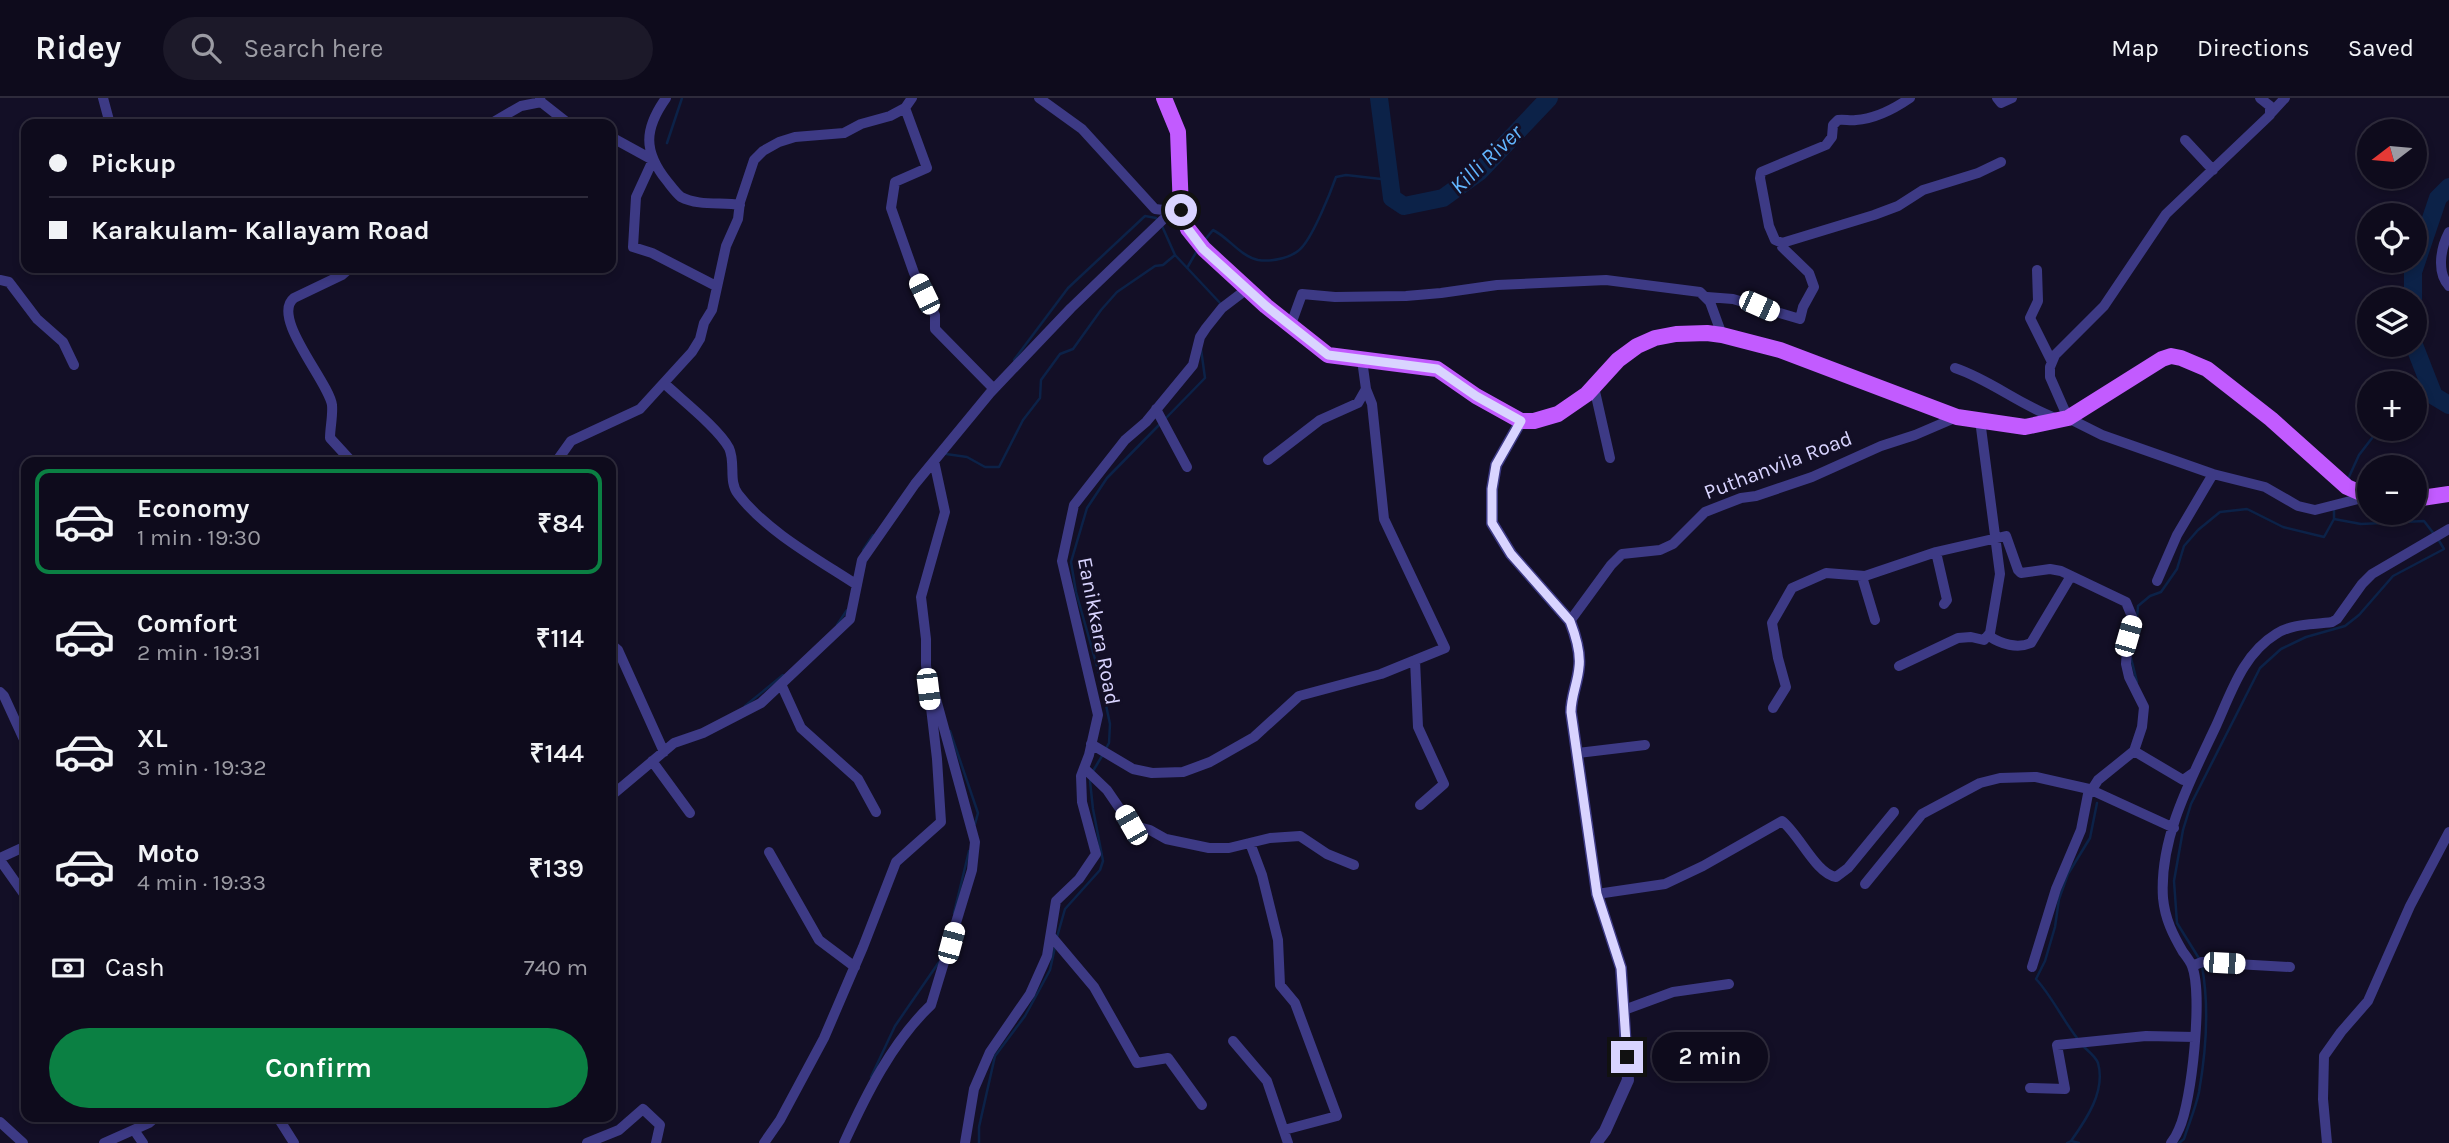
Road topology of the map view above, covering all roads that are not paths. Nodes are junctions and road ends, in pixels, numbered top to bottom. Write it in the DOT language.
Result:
graph roads {
  1 [pos="103,98"];
  2 [pos="666,98"];
  3 [pos="912,98"];
  4 [pos="1039,98"];
  5 [pos="1164,98"];
  6 [pos="1910,98"];
  7 [pos="1997,98"];
  8 [pos="2012,98"];
  9 [pos="2260,98"];
  10 [pos="2285,98"];
  11 [pos="541,100"];
  12 [pos="905,108"];
  13 [pos="2272,112"];
  14 [pos="109,119"];
  15 [pos="500,119"];
  16 [pos="563,119"];
  17 [pos="616,140"];
  18 [pos="2185,141"];
  19 [pos="653,160"];
  20 [pos="2001,162"];
  21 [pos="2214,170"];
  22 [pos="740,205"];
  23 [pos="1173,213"];
  24 [pos="2449,232"];
  25 [pos="1782,243"];
  26 [pos="2037,270"];
  27 [pos="344,273"];
  28 [pos="0,280"];
  29 [pos="716,286"];
  30 [pos="2449,286"];
  31 [pos="1247,289"];
  32 [pos="1707,297"];
  33 [pos="1290,327"];
  34 [pos="1722,335"];
  35 [pos="1362,360"];
  36 [pos="2052,362"];
  37 [pos="74,365"];
  38 [pos="1955,368"];
  39 [pos="665,384"];
  40 [pos="1594,387"];
  41 [pos="994,389"];
  42 [pos="1366,389"];
  43 [pos="1161,417"];
  44 [pos="1957,417"];
  45 [pos="2064,419"];
  46 [pos="1980,420"];
  47 [pos="1521,421"];
  48 [pos="347,457"];
  49 [pos="560,457"];
  50 [pos="937,457"];
  51 [pos="1610,458"];
  52 [pos="1268,460"];
  53 [pos="1187,467"];
  54 [pos="2213,474"];
  55 [pos="2357,491"];
  56 [pos="2449,494"];
  57 [pos="2427,497"];
  58 [pos="2357,500"];
  59 [pos="2445,532"];
  60 [pos="1995,537"];
  61 [pos="1936,552"];
  62 [pos="1865,576"];
  63 [pos="2071,576"];
  64 [pos="2157,581"];
  65 [pos="857,585"];
  66 [pos="1944,604"];
  67 [pos="1875,620"];
  68 [pos="1570,621"];
  69 [pos="1989,636"];
  70 [pos="616,648"];
  71 [pos="1415,660"];
  72 [pos="926,665"];
  73 [pos="1899,666"];
  74 [pos="781,684"];
  75 [pos="0,691"];
  76 [pos="1773,708"];
  77 [pos="21,734"];
  78 [pos="1645,744"];
  79 [pos="1099,750"];
  80 [pos="2134,751"];
  81 [pos="663,752"];
  82 [pos="1578,753"];
  83 [pos="652,761"];
  84 [pos="1084,768"];
  85 [pos="2193,773"];
  86 [pos="2090,790"];
  87 [pos="616,792"];
  88 [pos="1420,805"];
  89 [pos="876,812"];
  90 [pos="1894,812"];
  91 [pos="690,813"];
  92 [pos="2174,828"];
  93 [pos="2449,832"];
  94 [pos="1250,843"];
  95 [pos="21,848"];
  96 [pos="769,852"];
  97 [pos="0,859"];
  98 [pos="1354,865"];
  99 [pos="1865,884"];
  100 [pos="21,890"];
  101 [pos="1597,894"];
  102 [pos="1051,936"];
  103 [pos="2192,966"];
  104 [pos="855,967"];
  105 [pos="2032,967"];
  106 [pos="2290,967"];
  107 [pos="1729,984"];
  108 [pos="1624,1010"];
  109 [pos="2194,1037"];
  110 [pos="1233,1041"];
  111 [pos="2030,1088"];
  112 [pos="1202,1105"];
  113 [pos="0,1122"];
  114 [pos="147,1122"];
  115 [pos="281,1122"];
  116 [pos="134,1130"];
  117 [pos="1284,1130"];
  118 [pos="23,1143"];
  119 [pos="104,1143"];
  120 [pos="143,1143"];
  121 [pos="294,1143"];
  122 [pos="587,1143"];
  123 [pos="656,1143"];
  124 [pos="764,1143"];
  125 [pos="844,1143"];
  126 [pos="965,1143"];
  127 [pos="1288,1143"];
  128 [pos="1596,1143"];
  129 [pos="2171,1143"];
  130 [pos="2327,1143"];
  1 -- 14 [label="street"];
  2 -- 19 [label="street"];
  3 -- 12 [label="street"];
  4 -- 23 [label="street"];
  5 -- 23 [label="main road"];
  6 -- 25 [label="street"];
  7 -- 8 [label="street"];
  9 -- 13 [label="street"];
  10 -- 13 [label="street"];
  11 -- 15 [label="street"];
  11 -- 16 [label="street"];
  12 -- 22 [label="street"];
  12 -- 41 [label="street"];
  13 -- 21 [label="street"];
  17 -- 19 [label="street"];
  18 -- 21 [label="street"];
  19 -- 22 [label="street"];
  19 -- 29 [label="street"];
  20 -- 25 [label="street"];
  21 -- 36 [label="street"];
  22 -- 29 [label="street"];
  23 -- 31 [label="main road"];
  23 -- 41 [label="street"];
  24 -- 30 [label="street"];
  25 -- 32 [label="street"];
  26 -- 36 [label="street"];
  27 -- 48 [label="street"];
  28 -- 37 [label="street"];
  29 -- 39 [label="street"];
  31 -- 33 [label="main road"];
  31 -- 43 [label="street, Eanikkara Road"];
  32 -- 33 [label="street"];
  32 -- 34 [label="street"];
  33 -- 35 [label="main road"];
  34 -- 40 [label="main road"];
  34 -- 44 [label="main road"];
  35 -- 42 [label="street"];
  35 -- 47 [label="main road"];
  36 -- 45 [label="street"];
  38 -- 45 [label="street"];
  39 -- 49 [label="street"];
  39 -- 65 [label="street"];
  40 -- 47 [label="main road"];
  40 -- 51 [label="street"];
  41 -- 50 [label="street"];
  42 -- 52 [label="street"];
  42 -- 71 [label="street"];
  43 -- 53 [label="street"];
  43 -- 79 [label="street, Eanikkara Road"];
  44 -- 46 [label="main road"];
  44 -- 68 [label="street, Puthanvila Road"];
  45 -- 46 [label="main road"];
  45 -- 54 [label="street"];
  45 -- 55 [label="main road"];
  46 -- 60 [label="street"];
  47 -- 68 [label="street"];
  50 -- 65 [label="street"];
  50 -- 72 [label="street"];
  54 -- 58 [label="street"];
  54 -- 64 [label="street"];
  56 -- 57 [label="main road"];
  59 -- 85 [label="street"];
  60 -- 61 [label="street"];
  60 -- 63 [label="street"];
  60 -- 69 [label="street"];
  61 -- 62 [label="street"];
  61 -- 66 [label="street"];
  62 -- 67 [label="street"];
  62 -- 76 [label="street"];
  63 -- 69 [label="street"];
  63 -- 80 [label="street"];
  65 -- 74 [label="street"];
  68 -- 82 [label="street"];
  69 -- 73 [label="street"];
  70 -- 81 [label="street"];
  71 -- 79 [label="street"];
  71 -- 88 [label="street"];
  72 -- 104 [label="street"];
  72 -- 125 [label="street"];
  74 -- 81 [label="street"];
  74 -- 89 [label="street"];
  75 -- 77 [label="street"];
  78 -- 82 [label="street"];
  79 -- 84 [label="street, Eanikkara Road"];
  80 -- 85 [label="street"];
  80 -- 86 [label="street"];
  81 -- 83 [label="street"];
  82 -- 101 [label="street"];
  83 -- 87 [label="street"];
  83 -- 91 [label="street"];
  84 -- 94 [label="street"];
  84 -- 102 [label="street, Eanikkara Road"];
  85 -- 92 [label="street"];
  86 -- 92 [label="street"];
  86 -- 99 [label="street"];
  86 -- 105 [label="street"];
  90 -- 101 [label="street"];
  92 -- 103 [label="street"];
  93 -- 130 [label="street"];
  94 -- 98 [label="street"];
  94 -- 117 [label="street"];
  95 -- 97 [label="street"];
  96 -- 104 [label="street"];
  97 -- 100 [label="street"];
  101 -- 108 [label="street"];
  102 -- 112 [label="street"];
  102 -- 126 [label="street, Eanikkara Road"];
  103 -- 106 [label="street"];
  103 -- 109 [label="street"];
  104 -- 124 [label="street"];
  107 -- 108 [label="street"];
  108 -- 128 [label="street"];
  109 -- 111 [label="street"];
  109 -- 129 [label="street"];
  110 -- 117 [label="street"];
  113 -- 118 [label="street"];
  114 -- 116 [label="street"];
  115 -- 121 [label="street"];
  116 -- 119 [label="street"];
  116 -- 120 [label="street"];
  117 -- 127 [label="street"];
  122 -- 123 [label="street"];
}
